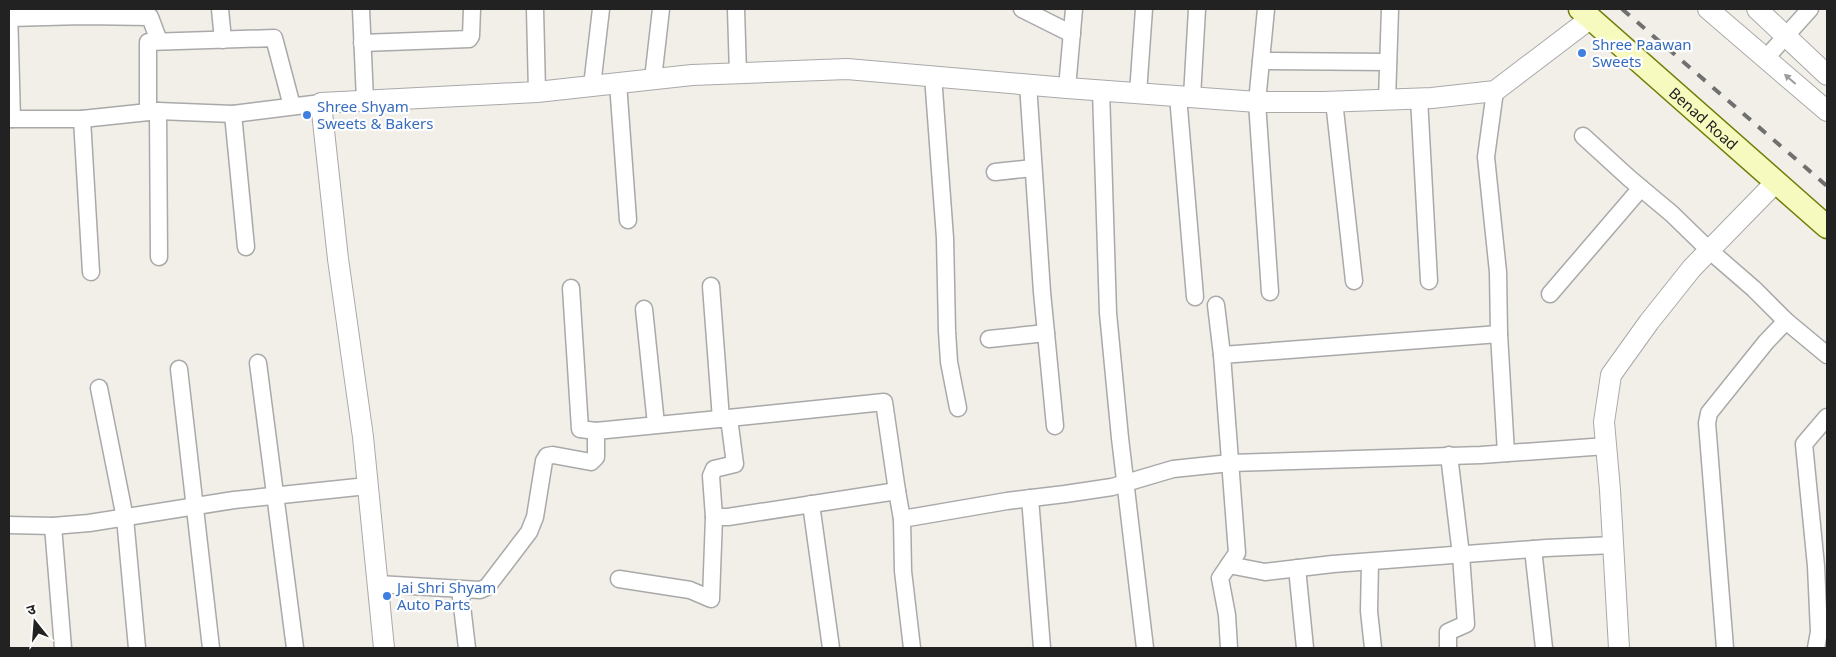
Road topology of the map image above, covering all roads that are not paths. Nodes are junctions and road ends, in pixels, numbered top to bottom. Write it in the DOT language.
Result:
graph roads {
  1 [pos="9,9"];
  2 [pos="220,9"];
  3 [pos="360,9"];
  4 [pos="472,9"];
  5 [pos="535,9"];
  6 [pos="601,9"];
  7 [pos="661,9"];
  8 [pos="736,9"];
  9 [pos="1022,9"];
  10 [pos="1074,9"];
  11 [pos="1144,9"];
  12 [pos="1197,9"];
  13 [pos="1266,9"];
  14 [pos="1390,9"];
  15 [pos="1708,9"];
  16 [pos="1757,9"];
  17 [pos="1810,9"];
  18 [pos="83,12"];
  19 [pos="151,13"];
  20 [pos="1586,13"];
  21 [pos="9,18"];
  22 [pos="1072,34"];
  23 [pos="1787,36"];
  24 [pos="223,40"];
  25 [pos="159,41"];
  26 [pos="362,44"];
  27 [pos="1766,58"];
  28 [pos="1261,61"];
  29 [pos="1388,62"];
  30 [pos="738,74"];
  31 [pos="1827,75"];
  32 [pos="933,76"];
  33 [pos="653,79"];
  34 [pos="618,83"];
  35 [pos="1028,84"];
  36 [pos="592,86"];
  37 [pos="1067,88"];
  38 [pos="1102,90"];
  39 [pos="537,92"];
  40 [pos="1496,92"];
  41 [pos="1138,93"];
  42 [pos="1185,96"];
  43 [pos="1419,98"];
  44 [pos="365,100"];
  45 [pos="1387,100"];
  46 [pos="1334,101"];
  47 [pos="1257,102"];
  48 [pos="321,103"];
  49 [pos="292,106"];
  50 [pos="1827,111"];
  51 [pos="153,112"];
  52 [pos="233,114"];
  53 [pos="10,119"];
  54 [pos="82,119"];
  55 [pos="1583,136"];
  56 [pos="1033,168"];
  57 [pos="996,172"];
  58 [pos="1776,182"];
  59 [pos="1641,188"];
  60 [pos="628,220"];
  61 [pos="1827,227"];
  62 [pos="246,247"];
  63 [pos="1709,250"];
  64 [pos="159,257"];
  65 [pos="91,272"];
  66 [pos="1354,281"];
  67 [pos="1429,281"];
  68 [pos="711,286"];
  69 [pos="571,288"];
  70 [pos="1270,292"];
  71 [pos="1550,294"];
  72 [pos="1194,297"];
  73 [pos="1216,306"];
  74 [pos="644,309"];
  75 [pos="1786,321"];
  76 [pos="1046,333"];
  77 [pos="1499,334"];
  78 [pos="989,339"];
  79 [pos="1222,355"];
  80 [pos="1827,355"];
  81 [pos="258,363"];
  82 [pos="179,369"];
  83 [pos="99,388"];
  84 [pos="958,408"];
  85 [pos="1827,417"];
  86 [pos="725,419"];
  87 [pos="656,424"];
  88 [pos="1054,426"];
  89 [pos="596,430"];
  90 [pos="1606,446"];
  91 [pos="1506,453"];
  92 [pos="1449,455"];
  93 [pos="1230,463"];
  94 [pos="1126,483"];
  95 [pos="368,486"];
  96 [pos="897,492"];
  97 [pos="277,496"];
  98 [pos="1030,498"];
  99 [pos="811,504"];
  100 [pos="195,508"];
  101 [pos="714,517"];
  102 [pos="125,518"];
  103 [pos="902,519"];
  104 [pos="9,525"];
  105 [pos="53,526"];
  106 [pos="1614,545"];
  107 [pos="1533,549"];
  108 [pos="1461,555"];
  109 [pos="1370,562"];
  110 [pos="1229,565"];
  111 [pos="1296,568"];
  112 [pos="619,579"];
  113 [pos="378,584"];
  114 [pos="460,589"];
  115 [pos="63,648"];
  116 [pos="137,648"];
  117 [pos="211,648"];
  118 [pos="295,648"];
  119 [pos="384,648"];
  120 [pos="467,648"];
  121 [pos="831,648"];
  122 [pos="912,648"];
  123 [pos="1042,648"];
  124 [pos="1145,648"];
  125 [pos="1229,648"];
  126 [pos="1305,648"];
  127 [pos="1373,648"];
  128 [pos="1448,648"];
  129 [pos="1544,648"];
  130 [pos="1619,648"];
  131 [pos="1725,648"];
  132 [pos="1816,648"];
  1 -- 21 [label="street"];
  2 -- 24 [label="street"];
  3 -- 26 [label="street"];
  4 -- 26 [label="street"];
  5 -- 39 [label="street"];
  6 -- 36 [label="street"];
  7 -- 33 [label="street"];
  8 -- 30 [label="street"];
  9 -- 22 [label="street"];
  10 -- 22 [label="street"];
  11 -- 41 [label="street"];
  12 -- 42 [label="street"];
  13 -- 28 [label="street"];
  14 -- 29 [label="street"];
  15 -- 27 [label="street"];
  16 -- 23 [label="street"];
  17 -- 23 [label="street"];
  18 -- 19 [label="street"];
  18 -- 21 [label="street"];
  19 -- 25 [label="street"];
  20 -- 40 [label="street"];
  20 -- 58 [label="main road, Benad Road"];
  21 -- 53 [label="street"];
  22 -- 37 [label="street"];
  23 -- 27 [label="street"];
  23 -- 31 [label="street"];
  24 -- 25 [label="street"];
  24 -- 49 [label="street"];
  25 -- 51 [label="street"];
  26 -- 44 [label="street"];
  50 -- 27 [label="street, one-way"];
  28 -- 29 [label="street"];
  28 -- 47 [label="street"];
  29 -- 45 [label="street"];
  30 -- 32 [label="street"];
  30 -- 33 [label="street"];
  32 -- 35 [label="street"];
  32 -- 84 [label="street"];
  33 -- 34 [label="street"];
  34 -- 36 [label="street"];
  34 -- 60 [label="street"];
  35 -- 37 [label="street"];
  35 -- 56 [label="street"];
  36 -- 39 [label="street"];
  37 -- 38 [label="street"];
  38 -- 41 [label="street"];
  38 -- 94 [label="street"];
  39 -- 44 [label="street"];
  40 -- 43 [label="street"];
  40 -- 77 [label="street"];
  41 -- 42 [label="street"];
  42 -- 47 [label="street"];
  42 -- 72 [label="street"];
  43 -- 45 [label="street"];
  43 -- 67 [label="street"];
  44 -- 48 [label="street"];
  45 -- 46 [label="street"];
  46 -- 47 [label="street"];
  46 -- 66 [label="street"];
  47 -- 70 [label="street"];
  48 -- 49 [label="street"];
  48 -- 95 [label="street"];
  49 -- 52 [label="street"];
  51 -- 52 [label="street"];
  51 -- 54 [label="street"];
  51 -- 64 [label="street"];
  52 -- 62 [label="street"];
  53 -- 54 [label="street"];
  54 -- 65 [label="street"];
  55 -- 59 [label="street"];
  56 -- 57 [label="street"];
  56 -- 76 [label="street"];
  58 -- 61 [label="main road, Benad Road"];
  58 -- 63 [label="street"];
  59 -- 63 [label="street"];
  59 -- 71 [label="street"];
  63 -- 75 [label="street"];
  63 -- 90 [label="street"];
  68 -- 86 [label="street"];
  69 -- 89 [label="street"];
  73 -- 79 [label="street"];
  74 -- 87 [label="street"];
  75 -- 80 [label="street"];
  75 -- 131 [label="street"];
  76 -- 78 [label="street"];
  76 -- 88 [label="street"];
  77 -- 79 [label="street"];
  77 -- 91 [label="street"];
  79 -- 93 [label="street"];
  81 -- 97 [label="street"];
  82 -- 100 [label="street"];
  83 -- 102 [label="street"];
  85 -- 132 [label="street"];
  86 -- 87 [label="street"];
  86 -- 96 [label="street"];
  86 -- 101 [label="street"];
  87 -- 89 [label="street"];
  89 -- 114 [label="street"];
  90 -- 91 [label="street"];
  90 -- 106 [label="street"];
  91 -- 92 [label="street"];
  92 -- 93 [label="street"];
  92 -- 108 [label="street"];
  93 -- 94 [label="street"];
  93 -- 110 [label="street"];
  94 -- 98 [label="street"];
  94 -- 124 [label="street"];
  95 -- 97 [label="street"];
  95 -- 113 [label="street"];
  96 -- 99 [label="street"];
  96 -- 103 [label="street"];
  97 -- 100 [label="street"];
  97 -- 118 [label="street"];
  98 -- 103 [label="street"];
  98 -- 123 [label="street"];
  99 -- 101 [label="street"];
  99 -- 121 [label="street"];
  100 -- 102 [label="street"];
  100 -- 117 [label="street"];
  101 -- 112 [label="street"];
  102 -- 105 [label="street"];
  102 -- 116 [label="street"];
  103 -- 122 [label="street"];
  104 -- 105 [label="street"];
  105 -- 115 [label="street"];
  106 -- 107 [label="street"];
  106 -- 130 [label="street"];
  107 -- 108 [label="street"];
  107 -- 129 [label="street"];
  108 -- 109 [label="street"];
  108 -- 128 [label="street"];
  109 -- 111 [label="street"];
  109 -- 127 [label="street"];
  110 -- 111 [label="street"];
  110 -- 125 [label="street"];
  111 -- 126 [label="street"];
  113 -- 114 [label="street"];
  113 -- 119 [label="street"];
  114 -- 120 [label="street"];
}
